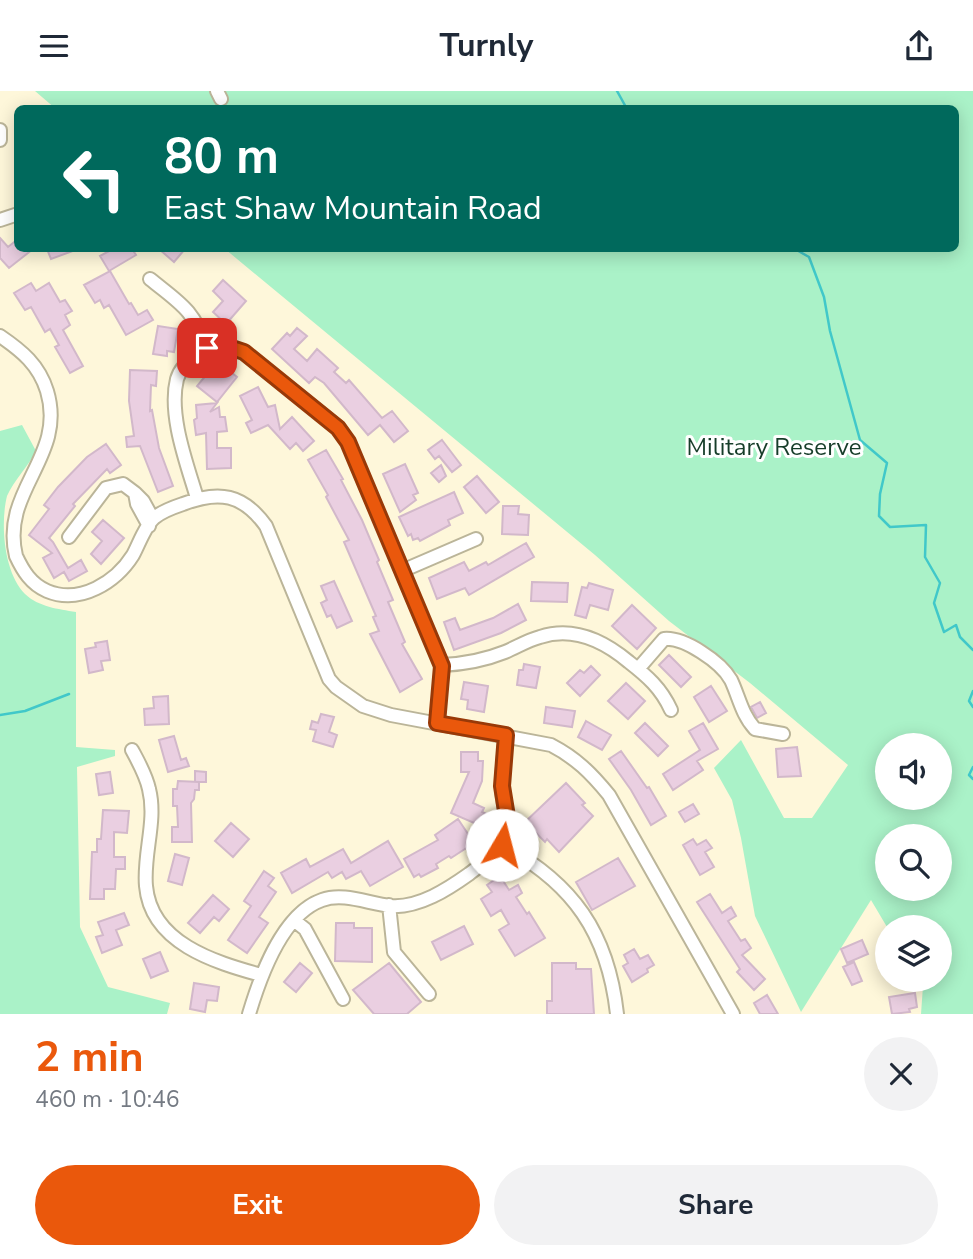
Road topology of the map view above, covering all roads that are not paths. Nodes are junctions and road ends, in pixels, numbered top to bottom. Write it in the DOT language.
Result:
graph roads {
  1 [pos="0,130"];
  2 [pos="0,140"];
  3 [pos="150,279"];
  4 [pos="0,336"];
  5 [pos="207,348"];
  6 [pos="197,498"];
  7 [pos="151,522"];
  8 [pos="68,537"];
  9 [pos="476,540"];
  10 [pos="404,570"];
  11 [pos="442,666"];
  12 [pos="638,669"];
  13 [pos="671,709"];
  14 [pos="437,723"];
  15 [pos="783,734"];
  16 [pos="506,735"];
  17 [pos="132,750"];
  18 [pos="502,845"];
  19 [pos="389,905"];
  20 [pos="295,921"];
  21 [pos="261,975"];
  22 [pos="429,995"];
  23 [pos="343,999"];
  24 [pos="249,1014"];
  25 [pos="617,1014"];
  26 [pos="733,1014"];
  1 -- 2 [label="street"];
  3 -- 5 [label="street"];
  4 -- 7 [label="street"];
  5 -- 6 [label="street"];
  5 -- 10 [label="street"];
  6 -- 7 [label="street"];
  6 -- 14 [label="street"];
  7 -- 8 [label="street"];
  9 -- 10 [label="street"];
  10 -- 11 [label="street"];
  11 -- 12 [label="street"];
  11 -- 14 [label="street"];
  12 -- 13 [label="street"];
  12 -- 15 [label="street"];
  14 -- 16 [label="street"];
  16 -- 18 [label="street"];
  16 -- 26 [label="street"];
  17 -- 21 [label="street"];
  18 -- 19 [label="street"];
  18 -- 25 [label="street"];
  19 -- 20 [label="street"];
  19 -- 22 [label="street"];
  20 -- 21 [label="street"];
  20 -- 23 [label="street"];
  21 -- 24 [label="street"];
}
